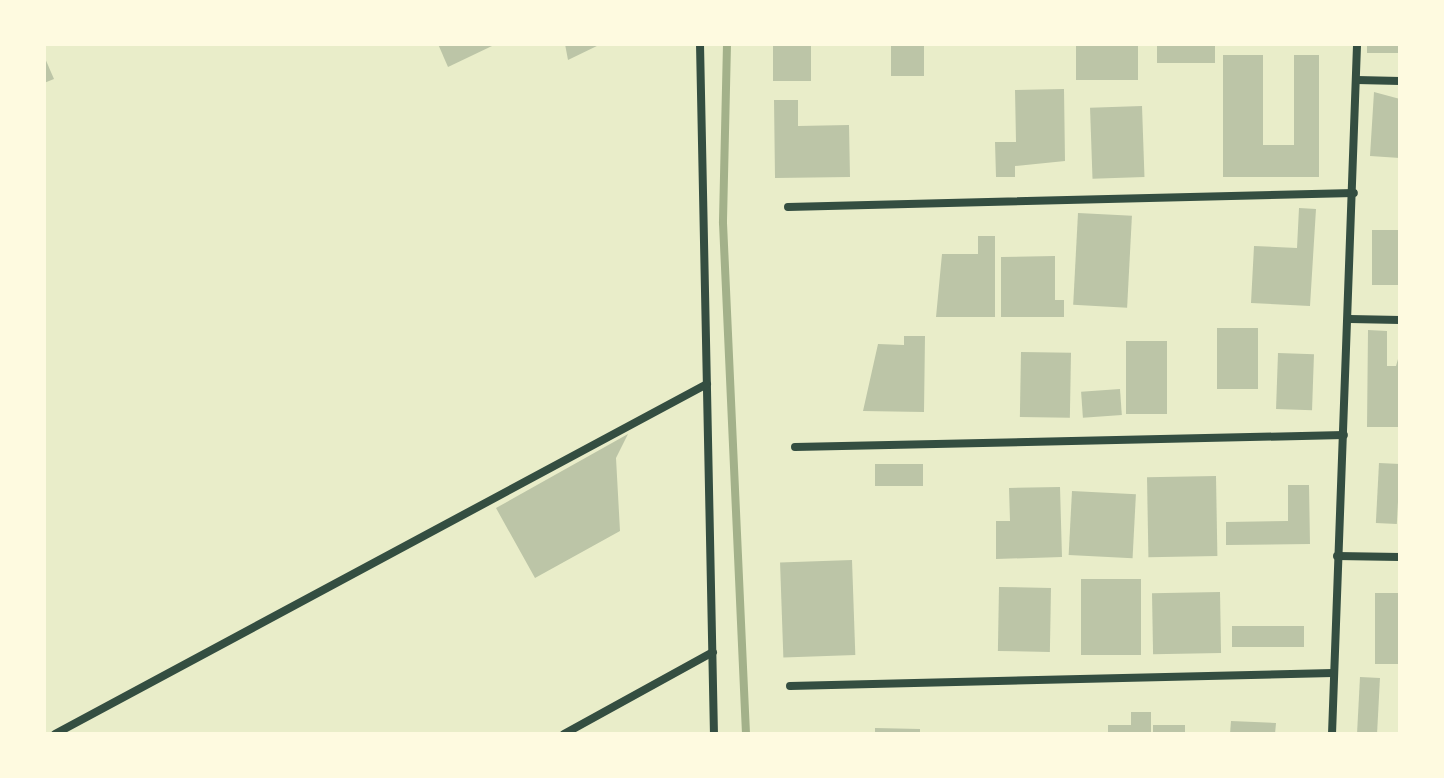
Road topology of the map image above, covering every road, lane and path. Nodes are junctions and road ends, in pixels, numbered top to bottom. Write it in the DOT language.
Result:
graph roads {
  1 [pos="700,44"];
  2 [pos="1357,44"];
  3 [pos="1357,80"];
  4 [pos="1400,81"];
  5 [pos="1354,193"];
  6 [pos="788,207"];
  7 [pos="1350,319"];
  8 [pos="1400,320"];
  9 [pos="707,384"];
  10 [pos="1344,435"];
  11 [pos="795,447"];
  12 [pos="1337,556"];
  13 [pos="1400,557"];
  14 [pos="713,652"];
  15 [pos="1333,673"];
  16 [pos="790,686"];
  17 [pos="55,734"];
  18 [pos="564,734"];
  19 [pos="714,734"];
  20 [pos="1332,734"];
  1 -- 9 [label="street"];
  2 -- 3 [label="street"];
  3 -- 4 [label="street"];
  3 -- 5 [label="street"];
  5 -- 6 [label="street"];
  5 -- 7 [label="street"];
  7 -- 8 [label="street"];
  7 -- 10 [label="street"];
  9 -- 14 [label="street"];
  9 -- 17 [label="street"];
  10 -- 11 [label="street"];
  10 -- 12 [label="street"];
  12 -- 13 [label="street"];
  12 -- 15 [label="street"];
  14 -- 18 [label="street"];
  14 -- 19 [label="street"];
  15 -- 16 [label="street"];
  15 -- 20 [label="street"];
}
